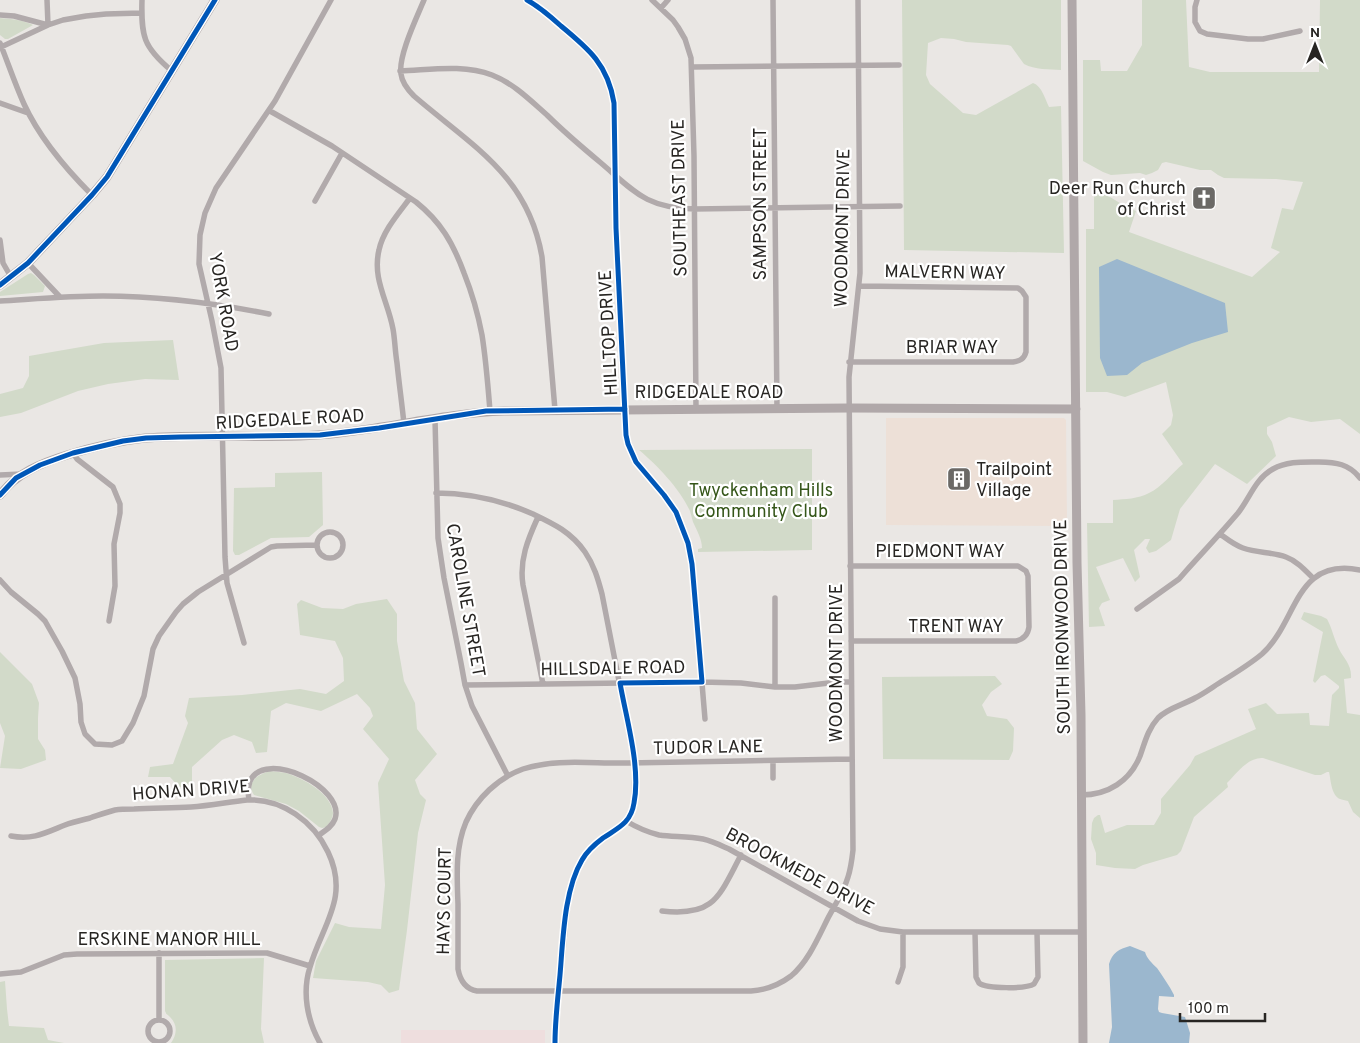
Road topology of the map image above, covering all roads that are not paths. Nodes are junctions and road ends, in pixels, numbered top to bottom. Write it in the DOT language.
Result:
graph roads {
  1 [pos="47,0"];
  2 [pos="142,0"];
  3 [pos="216,0"];
  4 [pos="331,0"];
  5 [pos="424,0"];
  6 [pos="527,0"];
  7 [pos="652,0"];
  8 [pos="668,0"];
  9 [pos="773,0"];
  10 [pos="858,0"];
  11 [pos="1072,0"];
  12 [pos="1197,0"];
  13 [pos="662,8"];
  14 [pos="142,13"];
  15 [pos="0,14"];
  16 [pos="48,25"];
  17 [pos="1300,31"];
  18 [pos="1,45"];
  19 [pos="774,66"];
  20 [pos="859,66"];
  21 [pos="898,66"];
  22 [pos="692,67"];
  23 [pos="172,71"];
  24 [pos="400,71"];
  25 [pos="0,103"];
  26 [pos="270,110"];
  27 [pos="28,113"];
  28 [pos="342,152"];
  29 [pos="615,176"];
  30 [pos="92,195"];
  31 [pos="410,198"];
  32 [pos="315,201"];
  33 [pos="900,206"];
  34 [pos="860,207"];
  35 [pos="774,208"];
  36 [pos="694,209"];
  37 [pos="0,240"];
  38 [pos="28,263"];
  39 [pos="11,277"];
  40 [pos="0,285"];
  41 [pos="859,286"];
  42 [pos="60,297"];
  43 [pos="0,301"];
  44 [pos="208,304"];
  45 [pos="269,314"];
  46 [pos="1026,328"];
  47 [pos="849,362"];
  48 [pos="849,408"];
  49 [pos="625,409"];
  50 [pos="696,409"];
  51 [pos="777,409"];
  52 [pos="1076,409"];
  53 [pos="555,410"];
  54 [pos="490,411"];
  55 [pos="435,419"];
  56 [pos="404,424"];
  57 [pos="223,436"];
  58 [pos="73,453"];
  59 [pos="22,474"];
  60 [pos="0,475"];
  61 [pos="1360,478"];
  62 [pos="436,493"];
  63 [pos="0,495"];
  64 [pos="538,517"];
  65 [pos="1220,534"];
  66 [pos="316,545"];
  67 [pos="850,566"];
  68 [pos="1360,570"];
  69 [pos="226,574"];
  70 [pos="1313,578"];
  71 [pos="0,580"];
  72 [pos="774,598"];
  73 [pos="1029,603"];
  74 [pos="1137,609"];
  75 [pos="110,621"];
  76 [pos="851,641"];
  77 [pos="244,643"];
  78 [pos="702,682"];
  79 [pos="851,682"];
  80 [pos="620,683"];
  81 [pos="543,684"];
  82 [pos="465,685"];
  83 [pos="775,687"];
  84 [pos="705,720"];
  85 [pos="852,759"];
  86 [pos="773,761"];
  87 [pos="635,763"];
  88 [pos="508,776"];
  89 [pos="772,778"];
  90 [pos="1081,795"];
  91 [pos="249,800"];
  92 [pos="626,821"];
  93 [pos="319,835"];
  94 [pos="11,836"];
  95 [pos="741,855"];
  96 [pos="834,908"];
  97 [pos="662,911"];
  98 [pos="903,932"];
  99 [pos="975,932"];
  100 [pos="1037,932"];
  101 [pos="1082,932"];
  102 [pos="159,953"];
  103 [pos="310,966"];
  104 [pos="0,974"];
  105 [pos="898,982"];
  106 [pos="464,983"];
  107 [pos="559,991"];
  108 [pos="159,1019"];
  109 [pos="320,1043"];
  110 [pos="555,1043"];
  111 [pos="1083,1043"];
  1 -- 16 [label="street"];
  2 -- 14 [label="street"];
  3 -- 23 [label="street"];
  4 -- 26 [label="street, YORK ROAD"];
  5 -- 24 [label="street"];
  6 -- 29 [label="street, HILLTOP DRIVE"];
  7 -- 13 [label="street, SOUTHEAST DRIVE"];
  8 -- 13 [label="street"];
  9 -- 19 [label="street, SAMPSON STREET"];
  10 -- 20 [label="street, WOODMONT DRIVE"];
  11 -- 52 [label="street, SOUTH IRONWOOD DRIVE"];
  12 -- 17 [label="street"];
  13 -- 22 [label="street, SOUTHEAST DRIVE"];
  14 -- 16 [label="street"];
  14 -- 23 [label="street"];
  15 -- 16 [label="street"];
  16 -- 18 [label="street"];
  18 -- 27 [label="street"];
  19 -- 20 [label="street"];
  19 -- 22 [label="street"];
  19 -- 35 [label="street, SAMPSON STREET"];
  20 -- 21 [label="street"];
  20 -- 34 [label="street, WOODMONT DRIVE"];
  22 -- 36 [label="street, SOUTHEAST DRIVE"];
  23 -- 30 [label="street"];
  24 -- 29 [label="street"];
  24 -- 53 [label="street"];
  25 -- 27 [label="street"];
  26 -- 28 [label="street"];
  26 -- 44 [label="street, YORK ROAD"];
  27 -- 30 [label="street"];
  28 -- 31 [label="street"];
  28 -- 32 [label="street"];
  29 -- 36 [label="street"];
  29 -- 49 [label="street, HILLTOP DRIVE"];
  30 -- 38 [label="street"];
  31 -- 54 [label="street"];
  31 -- 56 [label="street"];
  33 -- 34 [label="street"];
  34 -- 35 [label="street"];
  34 -- 41 [label="street, WOODMONT DRIVE"];
  35 -- 36 [label="street"];
  35 -- 51 [label="street, SAMPSON STREET"];
  36 -- 50 [label="street, SOUTHEAST DRIVE"];
  37 -- 39 [label="street"];
  38 -- 39 [label="street"];
  38 -- 42 [label="street"];
  39 -- 40 [label="street"];
  41 -- 46 [label="street, MALVERN WAY"];
  41 -- 47 [label="street, WOODMONT DRIVE"];
  42 -- 43 [label="street"];
  42 -- 44 [label="street"];
  44 -- 45 [label="street"];
  44 -- 57 [label="street, YORK ROAD"];
  46 -- 47 [label="street, BRIAR WAY"];
  47 -- 48 [label="street, WOODMONT DRIVE"];
  48 -- 51 [label="street, RIDGEDALE ROAD"];
  48 -- 52 [label="street, RIDGEDALE ROAD"];
  48 -- 67 [label="street, WOODMONT DRIVE"];
  49 -- 50 [label="street, RIDGEDALE ROAD"];
  49 -- 53 [label="street, RIDGEDALE ROAD"];
  49 -- 78 [label="street, HILLTOP DRIVE"];
  50 -- 51 [label="street, RIDGEDALE ROAD"];
  52 -- 90 [label="street, SOUTH IRONWOOD DRIVE"];
  53 -- 54 [label="street, RIDGEDALE ROAD"];
  54 -- 55 [label="street, RIDGEDALE ROAD"];
  55 -- 56 [label="street, RIDGEDALE ROAD"];
  55 -- 62 [label="street, CAROLINE STREET"];
  56 -- 57 [label="street, RIDGEDALE ROAD"];
  57 -- 58 [label="street, RIDGEDALE ROAD"];
  57 -- 69 [label="street, YORK ROAD"];
  58 -- 59 [label="street, RIDGEDALE ROAD"];
  58 -- 75 [label="street"];
  59 -- 60 [label="street"];
  59 -- 63 [label="street, RIDGEDALE ROAD"];
  61 -- 65 [label="street"];
  62 -- 64 [label="street"];
  62 -- 82 [label="street, CAROLINE STREET"];
  64 -- 80 [label="street"];
  64 -- 81 [label="street"];
  65 -- 70 [label="street"];
  65 -- 74 [label="street"];
  66 -- 66 [label="street"];
  66 -- 69 [label="street"];
  67 -- 73 [label="street, PIEDMONT WAY"];
  67 -- 76 [label="street, WOODMONT DRIVE"];
  68 -- 70 [label="street"];
  69 -- 71 [label="street"];
  69 -- 77 [label="street, YORK ROAD"];
  70 -- 90 [label="street"];
  72 -- 83 [label="street"];
  73 -- 76 [label="street, TRENT WAY"];
  76 -- 79 [label="street, WOODMONT DRIVE"];
  78 -- 80 [label="street, HILLSDALE ROAD"];
  78 -- 83 [label="street, HILLSDALE ROAD"];
  78 -- 84 [label="street, HILLTOP DRIVE"];
  79 -- 83 [label="street, HILLSDALE ROAD"];
  79 -- 85 [label="street, WOODMONT DRIVE"];
  80 -- 81 [label="street, HILLSDALE ROAD"];
  80 -- 87 [label="street"];
  81 -- 82 [label="street, HILLSDALE ROAD"];
  82 -- 88 [label="street, CAROLINE STREET"];
  85 -- 86 [label="street, TUDOR LANE"];
  85 -- 96 [label="street, WOODMONT DRIVE"];
  86 -- 87 [label="street, TUDOR LANE"];
  86 -- 89 [label="street"];
  87 -- 88 [label="street, TUDOR LANE"];
  87 -- 92 [label="street"];
  88 -- 106 [label="street, HAYS COURT"];
  90 -- 101 [label="street, SOUTH IRONWOOD DRIVE"];
  91 -- 93 [label="street, HONAN DRIVE"];
  91 -- 93 [label="street"];
  91 -- 94 [label="street, HONAN DRIVE"];
  92 -- 95 [label="street, BROOKMEDE DRIVE"];
  92 -- 107 [label="street"];
  93 -- 103 [label="street, HONAN DRIVE"];
  95 -- 96 [label="street, BROOKMEDE DRIVE"];
  95 -- 97 [label="street"];
  96 -- 98 [label="street, BROOKMEDE DRIVE"];
  96 -- 107 [label="street, WOODMONT DRIVE"];
  98 -- 99 [label="street, BROOKMEDE DRIVE"];
  98 -- 105 [label="street"];
  99 -- 100 [label="street, BROOKMEDE DRIVE"];
  99 -- 100 [label="street"];
  100 -- 101 [label="street, BROOKMEDE DRIVE"];
  101 -- 111 [label="street, SOUTH IRONWOOD DRIVE"];
  102 -- 103 [label="street, ERSKINE MANOR HILL"];
  102 -- 104 [label="street, ERSKINE MANOR HILL"];
  102 -- 108 [label="street"];
  103 -- 109 [label="street, HONAN DRIVE"];
  106 -- 107 [label="street, WOODMONT DRIVE"];
  107 -- 110 [label="street"];
  108 -- 108 [label="street"];
}
